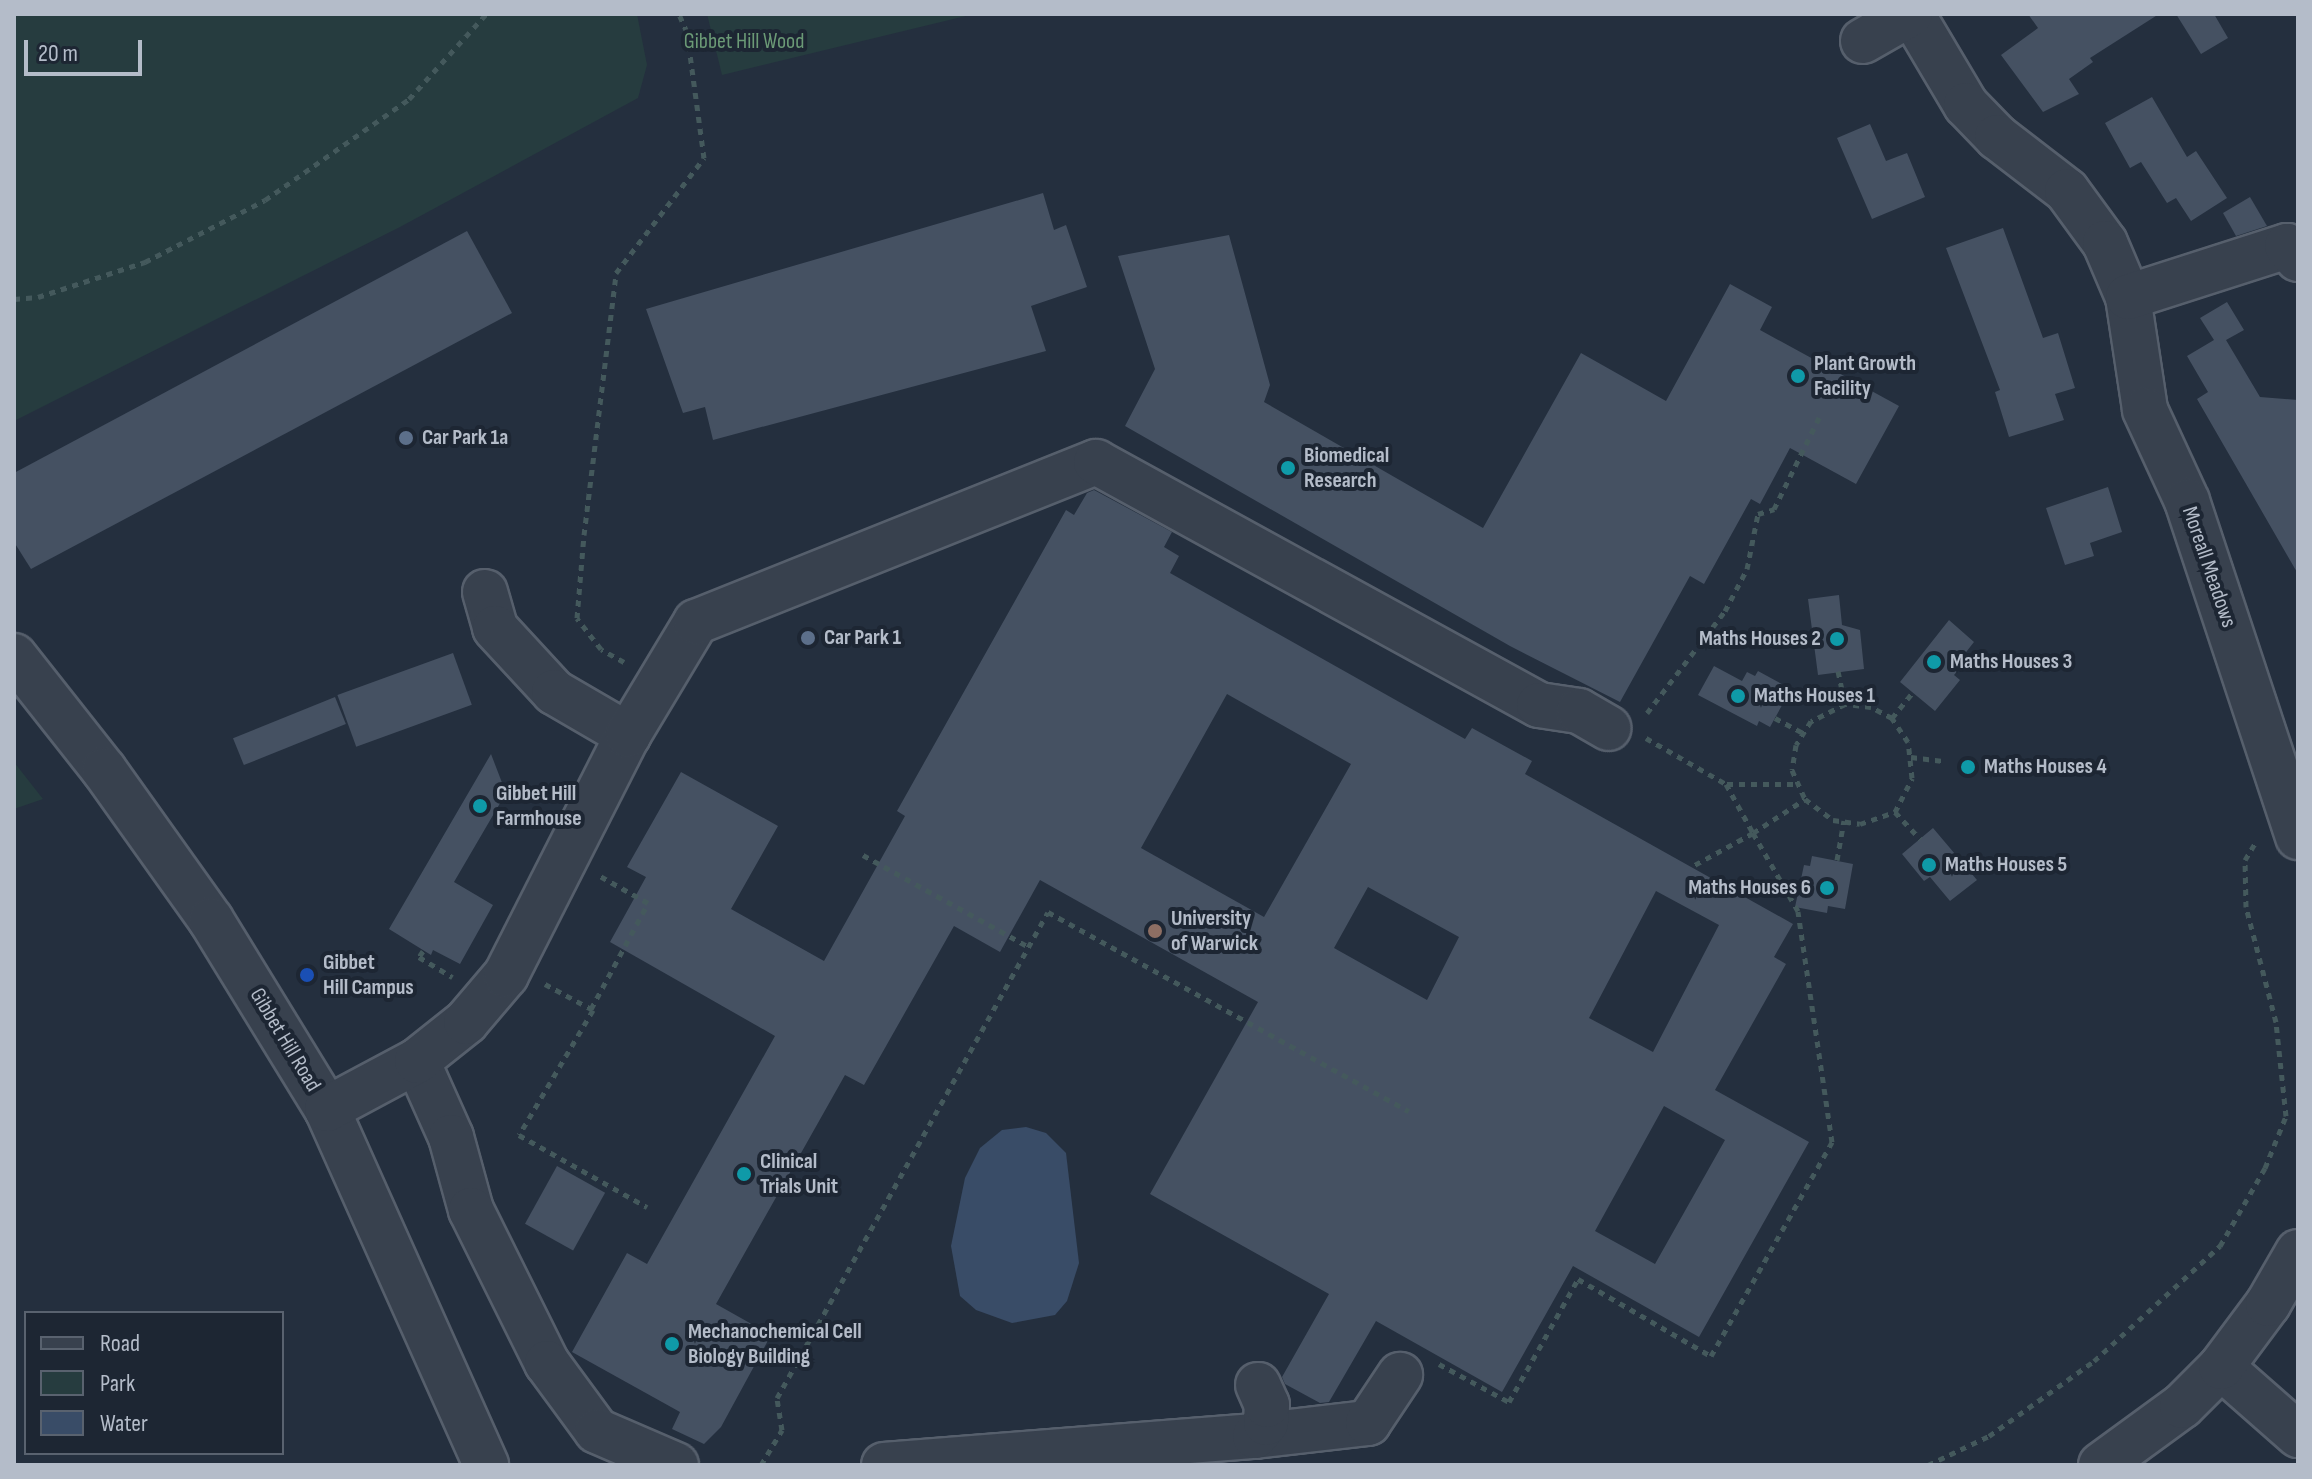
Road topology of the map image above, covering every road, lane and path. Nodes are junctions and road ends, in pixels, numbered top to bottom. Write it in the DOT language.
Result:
graph roads {
  1 [pos="486,14"];
  2 [pos="679,14"];
  3 [pos="1911,14"];
  4 [pos="1863,41"];
  5 [pos="2294,248"];
  6 [pos="2128,297"];
  7 [pos="14,299"];
  8 [pos="1821,414"];
  9 [pos="485,592"];
  10 [pos="14,656"];
  11 [pos="1838,671"];
  12 [pos="659,683"];
  13 [pos="1912,693"];
  14 [pos="1845,704"];
  15 [pos="1775,718"];
  16 [pos="1892,718"];
  17 [pos="1628,727"];
  18 [pos="1801,732"];
  19 [pos="628,735"];
  20 [pos="1911,757"];
  21 [pos="1943,761"];
  22 [pos="1726,784"];
  23 [pos="1794,784"];
  24 [pos="1805,799"];
  25 [pos="1895,812"];
  26 [pos="2296,819"];
  27 [pos="1844,821"];
  28 [pos="1753,833"];
  29 [pos="1920,839"];
  30 [pos="863,855"];
  31 [pos="568,858"];
  32 [pos="1837,860"];
  33 [pos="1691,867"];
  34 [pos="1029,947"];
  35 [pos="511,966"];
  36 [pos="591,1009"];
  37 [pos="417,1061"];
  38 [pos="327,1109"];
  39 [pos="1409,1111"];
  40 [pos="647,1207"];
  41 [pos="2298,1252"];
  42 [pos="2221,1367"];
  43 [pos="1400,1375"];
  44 [pos="1258,1385"];
  45 [pos="2298,1435"];
  46 [pos="1255,1436"];
  47 [pos="486,1465"];
  48 [pos="676,1465"];
  49 [pos="761,1465"];
  50 [pos="884,1465"];
  51 [pos="1928,1465"];
  52 [pos="2101,1465"];
  1 -- 7 [label="path"];
  2 -- 12 [label="path"];
  3 -- 4 [label="street, Moreall Meadows"];
  3 -- 6 [label="street, Moreall Meadows"];
  5 -- 6 [label="street"];
  6 -- 26 [label="street, Moreall Meadows"];
  8 -- 17 [label="path"];
  9 -- 19 [label="street"];
  10 -- 38 [label="street, Gibbet Hill Road"];
  11 -- 14 [label="path"];
  12 -- 17 [label="street"];
  12 -- 19 [label="street"];
  13 -- 16 [label="path"];
  14 -- 16 [label="path"];
  14 -- 18 [label="path"];
  15 -- 18 [label="path"];
  16 -- 20 [label="path"];
  17 -- 22 [label="path"];
  18 -- 23 [label="path"];
  19 -- 31 [label="street"];
  20 -- 21 [label="path"];
  20 -- 25 [label="path"];
  22 -- 23 [label="path"];
  22 -- 28 [label="path"];
  23 -- 24 [label="path"];
  24 -- 27 [label="path"];
  24 -- 28 [label="path"];
  25 -- 27 [label="path"];
  25 -- 29 [label="path"];
  26 -- 51 [label="path"];
  27 -- 32 [label="path"];
  28 -- 33 [label="path"];
  28 -- 43 [label="path"];
  30 -- 34 [label="path"];
  31 -- 35 [label="street"];
  31 -- 36 [label="path"];
  34 -- 39 [label="path"];
  34 -- 49 [label="path"];
  35 -- 36 [label="path"];
  35 -- 37 [label="street"];
  36 -- 40 [label="path"];
  37 -- 38 [label="street"];
  37 -- 48 [label="street"];
  38 -- 47 [label="street, Gibbet Hill Road"];
  41 -- 42 [label="street"];
  42 -- 45 [label="street"];
  42 -- 52 [label="street"];
  43 -- 46 [label="street"];
  44 -- 46 [label="street"];
  46 -- 50 [label="street"];
}
